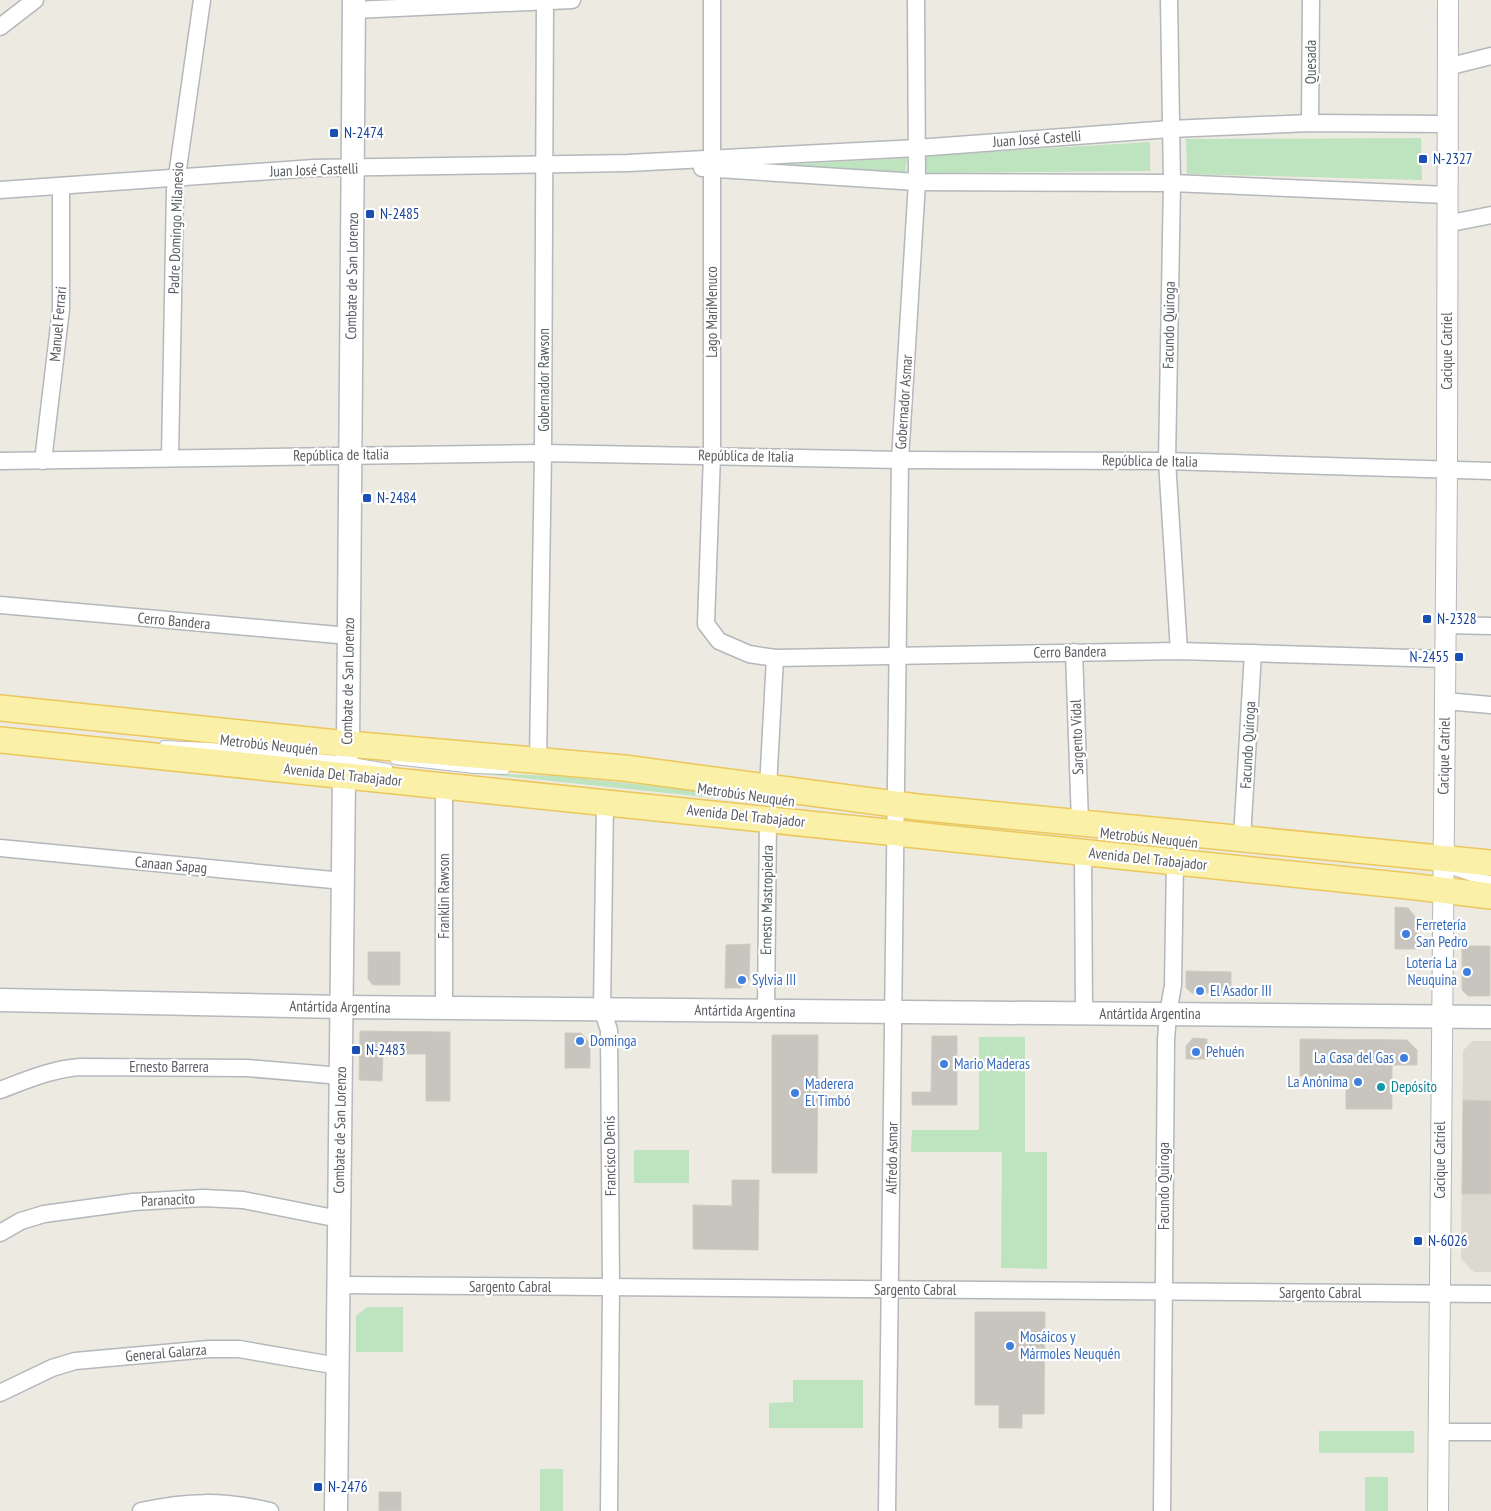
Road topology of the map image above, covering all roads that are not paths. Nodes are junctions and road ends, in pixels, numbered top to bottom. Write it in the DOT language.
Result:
graph roads {
  1 [pos="35,0"];
  2 [pos="202,0"];
  3 [pos="572,0"];
  4 [pos="712,0"];
  5 [pos="916,0"];
  6 [pos="1169,0"];
  7 [pos="1311,0"];
  8 [pos="1448,0"];
  9 [pos="545,1"];
  10 [pos="354,5"];
  11 [pos="0,28"];
  12 [pos="1491,56"];
  13 [pos="1447,67"];
  14 [pos="1310,123"];
  15 [pos="1447,124"];
  16 [pos="1170,129"];
  17 [pos="917,148"];
  18 [pos="712,164"];
  19 [pos="545,166"];
  20 [pos="353,168"];
  21 [pos="176,178"];
  22 [pos="917,182"];
  23 [pos="1172,182"];
  24 [pos="61,186"];
  25 [pos="0,190"];
  26 [pos="1446,195"];
  27 [pos="1491,215"];
  28 [pos="1446,224"];
  29 [pos="543,453"];
  30 [pos="350,455"];
  31 [pos="712,455"];
  32 [pos="170,458"];
  33 [pos="43,460"];
  34 [pos="900,460"];
  35 [pos="0,461"];
  36 [pos="1167,461"];
  37 [pos="1447,470"];
  38 [pos="1491,471"];
  39 [pos="0,605"];
  40 [pos="706,624"];
  41 [pos="1445,625"];
  42 [pos="1491,626"];
  43 [pos="349,636"];
  44 [pos="1179,650"];
  45 [pos="1074,652"];
  46 [pos="1253,653"];
  47 [pos="898,656"];
  48 [pos="775,658"];
  49 [pos="1445,659"];
  50 [pos="1444,701"];
  51 [pos="1491,705"];
  52 [pos="0,708"];
  53 [pos="197,737"];
  54 [pos="0,740"];
  55 [pos="226,740"];
  56 [pos="245,742"];
  57 [pos="154,744"];
  58 [pos="346,759"];
  59 [pos="527,765"];
  60 [pos="400,770"];
  61 [pos="444,785"];
  62 [pos="768,787"];
  63 [pos="605,801"];
  64 [pos="895,818"];
  65 [pos="768,819"];
  66 [pos="1080,822"];
  67 [pos="1242,838"];
  68 [pos="0,848"];
  69 [pos="1083,852"];
  70 [pos="1178,852"];
  71 [pos="1491,863"];
  72 [pos="1444,875"];
  73 [pos="1491,880"];
  74 [pos="343,881"];
  75 [pos="1491,888"];
  76 [pos="1491,896"];
  77 [pos="0,1000"];
  78 [pos="342,1007"];
  79 [pos="444,1008"];
  80 [pos="602,1009"];
  81 [pos="766,1011"];
  82 [pos="894,1012"];
  83 [pos="1084,1014"];
  84 [pos="1168,1014"];
  85 [pos="1442,1017"];
  86 [pos="1491,1017"];
  87 [pos="341,1076"];
  88 [pos="0,1090"];
  89 [pos="339,1219"];
  90 [pos="0,1233"];
  91 [pos="338,1285"];
  92 [pos="612,1287"];
  93 [pos="890,1290"];
  94 [pos="1164,1292"];
  95 [pos="1439,1294"];
  96 [pos="1491,1294"];
  97 [pos="338,1366"];
  98 [pos="0,1393"];
  99 [pos="1438,1432"];
  100 [pos="1491,1432"];
  101 [pos="141,1511"];
  102 [pos="270,1511"];
  103 [pos="336,1511"];
  104 [pos="609,1511"];
  105 [pos="887,1511"];
  106 [pos="1162,1511"];
  107 [pos="1438,1511"];
  1 -- 11 [label="street"];
  2 -- 21 [label="street, Padre Domingo Milanesio"];
  3 -- 9 [label="street"];
  4 -- 18 [label="street, Lago MariMenuco"];
  5 -- 17 [label="street, Gobernador Asmar"];
  6 -- 16 [label="street, Facundo Quiroga"];
  7 -- 14 [label="street, Quesada"];
  8 -- 13 [label="street, Cacique Catriel"];
  9 -- 10 [label="street"];
  9 -- 19 [label="street, Gobernador Rawson"];
  10 -- 20 [label="main road, Combate de San Lorenzo"];
  12 -- 13 [label="street"];
  13 -- 15 [label="street, Cacique Catriel"];
  14 -- 15 [label="street, Juan José Castelli"];
  14 -- 16 [label="street, Juan José Castelli"];
  15 -- 26 [label="street, Cacique Catriel"];
  16 -- 17 [label="street, Juan José Castelli"];
  16 -- 23 [label="street, Facundo Quiroga"];
  17 -- 18 [label="street, Juan José Castelli"];
  17 -- 22 [label="street, Gobernador Asmar"];
  18 -- 19 [label="street, Juan José Castelli"];
  18 -- 22 [label="street, Juan José Castelli"];
  18 -- 31 [label="street, Lago MariMenuco"];
  19 -- 20 [label="street, Juan José Castelli"];
  19 -- 29 [label="street, Gobernador Rawson"];
  20 -- 21 [label="street, Juan José Castelli"];
  20 -- 30 [label="main road, Combate de San Lorenzo"];
  21 -- 24 [label="street, Juan José Castelli"];
  21 -- 32 [label="street, Padre Domingo Milanesio"];
  22 -- 23 [label="street, Juan José Castelli"];
  22 -- 34 [label="street, Gobernador Asmar"];
  23 -- 26 [label="street, Juan José Castelli"];
  23 -- 36 [label="street, Facundo Quiroga"];
  24 -- 25 [label="street, Juan José Castelli"];
  24 -- 33 [label="street, Manuel Ferrari"];
  26 -- 28 [label="street, Cacique Catriel"];
  27 -- 28 [label="street"];
  28 -- 37 [label="street, Cacique Catriel"];
  29 -- 30 [label="street, República de Italia"];
  29 -- 31 [label="street, República de Italia"];
  29 -- 59 [label="street, Gobernador Rawson"];
  30 -- 32 [label="street, República de Italia"];
  30 -- 43 [label="main road, Combate de San Lorenzo"];
  31 -- 34 [label="street, República de Italia"];
  31 -- 40 [label="street, Lago MariMenuco"];
  32 -- 33 [label="street, República de Italia"];
  33 -- 35 [label="street, República de Italia"];
  34 -- 36 [label="street, República de Italia"];
  34 -- 47 [label="street, Gobernador Asmar"];
  36 -- 37 [label="street, República de Italia"];
  36 -- 44 [label="street, Facundo Quiroga"];
  37 -- 38 [label="street, República de Italia"];
  37 -- 41 [label="street, Cacique Catriel"];
  39 -- 43 [label="street, Cerro Bandera"];
  40 -- 48 [label="street, Cerro Bandera"];
  41 -- 42 [label="street"];
  41 -- 49 [label="street, Cacique Catriel"];
  43 -- 58 [label="main road, Combate de San Lorenzo"];
  44 -- 45 [label="street, Cerro Bandera"];
  44 -- 46 [label="street, Cerro Bandera"];
  45 -- 47 [label="street, Cerro Bandera"];
  45 -- 66 [label="street, Sargento Vidal"];
  46 -- 49 [label="street, Cerro Bandera"];
  46 -- 67 [label="street, Facundo Quiroga"];
  47 -- 48 [label="street, Cerro Bandera"];
  47 -- 64 [label="street, Gobernador Asmar"];
  48 -- 62 [label="street"];
  49 -- 50 [label="street, Cacique Catriel"];
  50 -- 51 [label="street"];
  50 -- 72 [label="street, Cacique Catriel"];
  52 -- 58 [label="main road, Avenida Del Trabajador"];
  53 -- 55 [label="lane, Metrobús Neuquén"];
  54 -- 58 [label="main road, Avenida Del Trabajador"];
  56 -- 58 [label="lane, Metrobús Neuquén"];
  57 -- 58 [label="lane, Metrobús Neuquén"];
  58 -- 59 [label="main road, Avenida Del Trabajador"];
  58 -- 60 [label="lane, Metrobús Neuquén"];
  58 -- 61 [label="main road, Avenida Del Trabajador"];
  58 -- 74 [label="main road, Combate de San Lorenzo"];
  59 -- 62 [label="main road, Avenida Del Trabajador"];
  61 -- 63 [label="main road, Avenida Del Trabajador"];
  61 -- 79 [label="street, Franklin Rawson"];
  62 -- 64 [label="main road, Avenida Del Trabajador"];
  63 -- 65 [label="main road, Avenida Del Trabajador"];
  63 -- 80 [label="street, Francisco Denis"];
  64 -- 65 [label="main road, Avenida Del Trabajador"];
  64 -- 66 [label="main road, Avenida Del Trabajador"];
  64 -- 69 [label="main road, Avenida Del Trabajador"];
  64 -- 70 [label="lane, Metrobús Neuquén"];
  64 -- 82 [label="street, Alfredo Asmar"];
  65 -- 81 [label="street, Ernesto Mastropiedra"];
  66 -- 67 [label="main road, Avenida Del Trabajador"];
  67 -- 72 [label="main road, Avenida Del Trabajador"];
  68 -- 74 [label="street, Canaan Sapag"];
  69 -- 70 [label="main road, Avenida Del Trabajador"];
  69 -- 83 [label="street"];
  70 -- 72 [label="main road, Avenida Del Trabajador"];
  70 -- 84 [label="street, Facundo Quiroga"];
  71 -- 72 [label="main road, Avenida Del Trabajador"];
  72 -- 73 [label="lane"];
  72 -- 75 [label="lane"];
  72 -- 76 [label="main road, Avenida Del Trabajador"];
  72 -- 85 [label="street, Cacique Catriel"];
  74 -- 78 [label="main road, Combate de San Lorenzo"];
  77 -- 78 [label="main road, Antártida Argentina"];
  78 -- 79 [label="main road, Antártida Argentina"];
  78 -- 87 [label="main road, Combate de San Lorenzo"];
  79 -- 80 [label="main road, Antártida Argentina"];
  80 -- 81 [label="main road, Antártida Argentina"];
  80 -- 92 [label="street, Francisco Denis"];
  81 -- 82 [label="main road, Antártida Argentina"];
  82 -- 83 [label="main road, Antártida Argentina"];
  82 -- 93 [label="street, Alfredo Asmar"];
  83 -- 84 [label="main road, Antártida Argentina"];
  84 -- 85 [label="main road, Antártida Argentina"];
  84 -- 94 [label="street, Facundo Quiroga"];
  85 -- 86 [label="main road, Antártida Argentina"];
  85 -- 95 [label="street, Cacique Catriel"];
  87 -- 88 [label="street, Ernesto Barrera"];
  87 -- 89 [label="main road, Combate de San Lorenzo"];
  89 -- 90 [label="street, Paranacito"];
  89 -- 91 [label="main road, Combate de San Lorenzo"];
  91 -- 92 [label="street, Sargento Cabral"];
  91 -- 97 [label="main road, Combate de San Lorenzo"];
  92 -- 93 [label="street, Sargento Cabral"];
  92 -- 104 [label="street, Francisco Denis"];
  93 -- 94 [label="street, Sargento Cabral"];
  93 -- 105 [label="street, Alfredo Asmar"];
  94 -- 95 [label="street, Sargento Cabral"];
  94 -- 106 [label="street, Facundo Quiroga"];
  95 -- 96 [label="street, Sargento Cabral"];
  95 -- 99 [label="street, Cacique Catriel"];
  97 -- 98 [label="street, General Galarza"];
  97 -- 103 [label="main road, Combate de San Lorenzo"];
  99 -- 100 [label="street"];
  99 -- 107 [label="street, Cacique Catriel"];
  101 -- 102 [label="street"];
}
